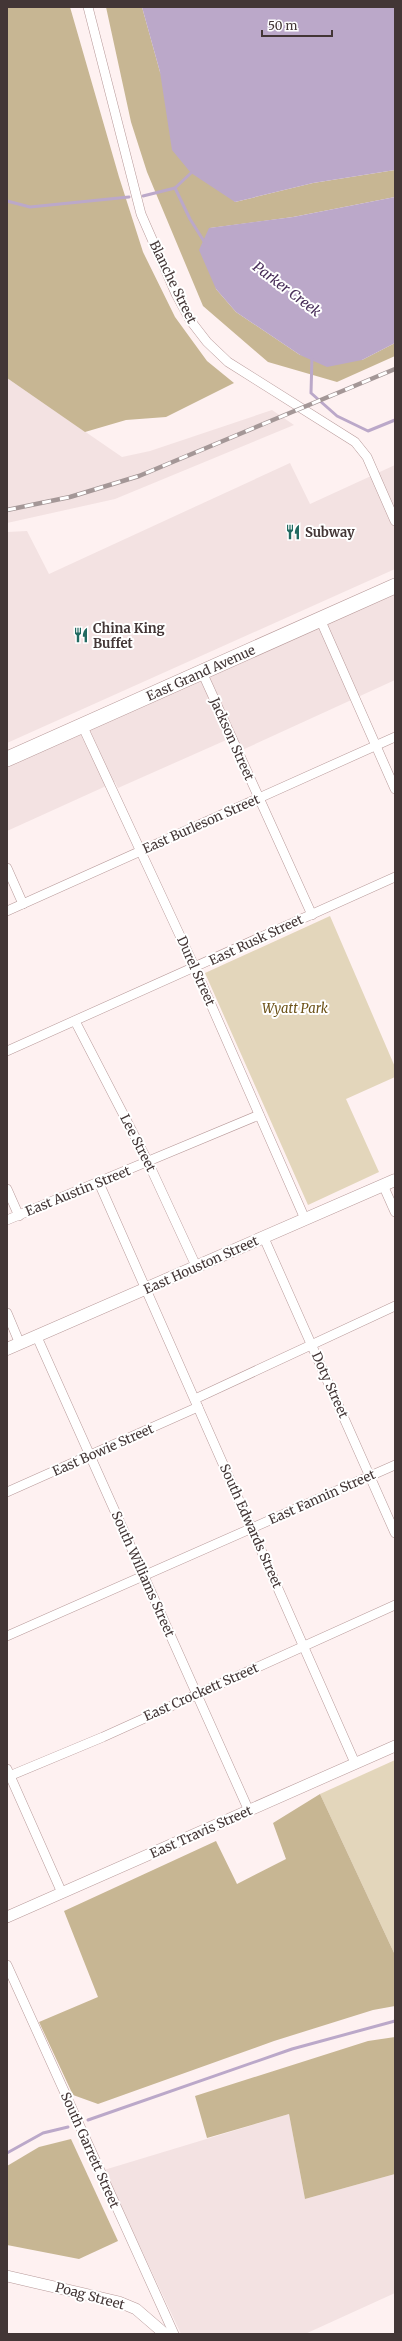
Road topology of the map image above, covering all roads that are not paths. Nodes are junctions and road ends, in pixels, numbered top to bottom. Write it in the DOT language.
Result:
graph roads {
  1 [pos="88,7"];
  2 [pos="395,522"];
  3 [pos="395,586"];
  4 [pos="320,618"];
  5 [pos="202,672"];
  6 [pos="82,725"];
  7 [pos="395,737"];
  8 [pos="376,746"];
  9 [pos="7,759"];
  10 [pos="395,788"];
  11 [pos="259,799"];
  12 [pos="141,850"];
  13 [pos="7,868"];
  14 [pos="395,877"];
  15 [pos="23,904"];
  16 [pos="7,911"];
  17 [pos="312,915"];
  18 [pos="195,968"];
  19 [pos="75,1021"];
  20 [pos="7,1051"];
  21 [pos="259,1116"];
  22 [pos="148,1162"];
  23 [pos="395,1180"];
  24 [pos="99,1183"];
  25 [pos="383,1185"];
  26 [pos="7,1189"];
  27 [pos="395,1212"];
  28 [pos="19,1216"];
  29 [pos="305,1219"];
  30 [pos="7,1220"];
  31 [pos="264,1238"];
  32 [pos="197,1268"];
  33 [pos="146,1289"];
  34 [pos="395,1306"];
  35 [pos="7,1313"];
  36 [pos="37,1337"];
  37 [pos="20,1344"];
  38 [pos="311,1344"];
  39 [pos="7,1349"];
  40 [pos="196,1403"];
  41 [pos="90,1456"];
  42 [pos="395,1465"];
  43 [pos="370,1476"];
  44 [pos="7,1492"];
  45 [pos="252,1529"];
  46 [pos="395,1533"];
  47 [pos="144,1577"];
  48 [pos="395,1605"];
  49 [pos="7,1636"];
  50 [pos="303,1646"];
  51 [pos="197,1694"];
  52 [pos="395,1746"];
  53 [pos="355,1763"];
  54 [pos="8,1774"];
  55 [pos="249,1811"];
  56 [pos="62,1893"];
  57 [pos="7,1917"];
  58 [pos="7,1965"];
  59 [pos="7,2276"];
  60 [pos="165,2334"];
  61 [pos="174,2334"];
  1 -- 2 [label="street, Blanche Street"];
  3 -- 4 [label="highway, East Grand Avenue"];
  4 -- 5 [label="highway, East Grand Avenue"];
  4 -- 8 [label="street"];
  5 -- 6 [label="highway, East Grand Avenue"];
  5 -- 11 [label="street, Jackson Street"];
  6 -- 9 [label="highway, East Grand Avenue"];
  6 -- 12 [label="street, Durel Street"];
  7 -- 8 [label="street, East Burleson Street"];
  8 -- 10 [label="street"];
  8 -- 11 [label="street, East Burleson Street"];
  11 -- 12 [label="street, East Burleson Street"];
  11 -- 17 [label="street, Jackson Street"];
  12 -- 15 [label="street, East Burleson Street"];
  12 -- 18 [label="street, Durel Street"];
  13 -- 15 [label="street"];
  14 -- 17 [label="street, East Rusk Street"];
  15 -- 16 [label="street, East Burleson Street"];
  17 -- 18 [label="street, East Rusk Street"];
  18 -- 19 [label="street, East Rusk Street"];
  18 -- 21 [label="street, Durel Street"];
  19 -- 20 [label="street, East Rusk Street"];
  19 -- 22 [label="street, Lee Street"];
  21 -- 22 [label="street, East Austin Street"];
  21 -- 29 [label="street, Durel Street"];
  22 -- 24 [label="street, East Austin Street"];
  22 -- 32 [label="street, Lee Street"];
  23 -- 25 [label="main road, East Houston Street"];
  24 -- 28 [label="street, East Austin Street"];
  24 -- 33 [label="street, South Edwards Street"];
  25 -- 27 [label="street"];
  25 -- 29 [label="main road, East Houston Street"];
  26 -- 28 [label="street"];
  28 -- 30 [label="street, East Austin Street"];
  29 -- 31 [label="main road, East Houston Street"];
  31 -- 32 [label="main road, East Houston Street"];
  31 -- 38 [label="street, Doty Street"];
  32 -- 33 [label="main road, East Houston Street"];
  33 -- 36 [label="main road, East Houston Street"];
  33 -- 40 [label="street, South Edwards Street"];
  34 -- 38 [label="street, East Bowie Street"];
  35 -- 37 [label="street"];
  36 -- 37 [label="main road, East Houston Street"];
  36 -- 41 [label="street, South Williams Street"];
  37 -- 39 [label="main road, East Houston Street"];
  38 -- 40 [label="street, East Bowie Street"];
  38 -- 43 [label="street, Doty Street"];
  40 -- 41 [label="street, East Bowie Street"];
  40 -- 45 [label="street, South Edwards Street"];
  41 -- 44 [label="street, East Bowie Street"];
  41 -- 47 [label="street, South Williams Street"];
  42 -- 43 [label="street, East Fannin Street"];
  43 -- 45 [label="street, East Fannin Street"];
  43 -- 46 [label="street, Doty Street"];
  45 -- 47 [label="street, East Fannin Street"];
  45 -- 50 [label="street, South Edwards Street"];
  47 -- 49 [label="street, East Fannin Street"];
  47 -- 51 [label="street, South Williams Street"];
  48 -- 50 [label="street, East Crockett Street"];
  50 -- 51 [label="street, East Crockett Street"];
  50 -- 53 [label="street, South Edwards Street"];
  51 -- 54 [label="street, East Crockett Street"];
  51 -- 55 [label="street, South Williams Street"];
  52 -- 53 [label="street, East Travis Street"];
  53 -- 55 [label="street, East Travis Street"];
  54 -- 56 [label="street"];
  55 -- 56 [label="street, East Travis Street"];
  56 -- 57 [label="street, East Travis Street"];
  58 -- 61 [label="street, South Garrett Street"];
  59 -- 60 [label="street, Poag Street"];
}
